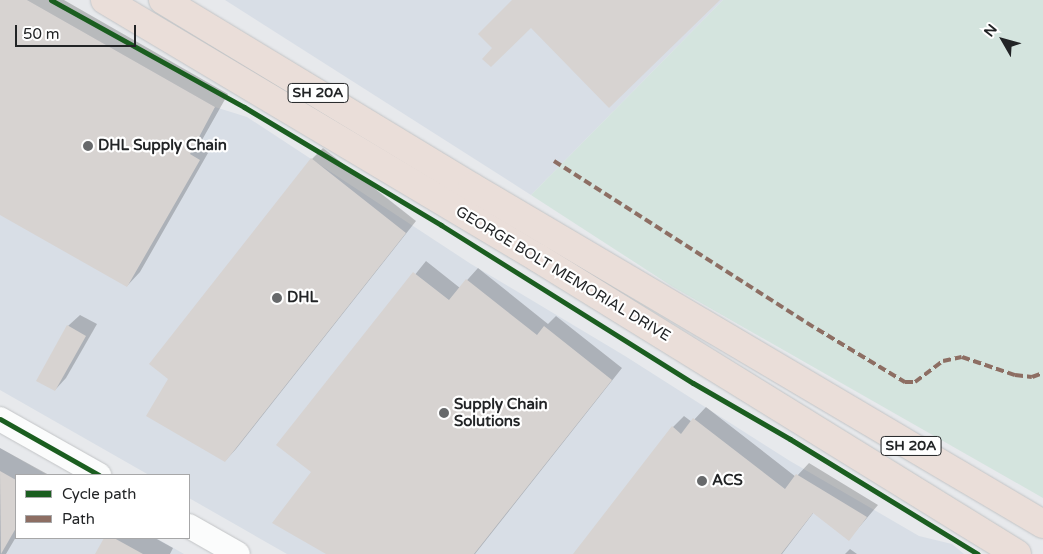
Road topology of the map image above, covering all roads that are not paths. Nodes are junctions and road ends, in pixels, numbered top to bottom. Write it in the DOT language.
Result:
graph roads {
  1 [pos="105,0"];
  2 [pos="163,0"];
  3 [pos="0,419"];
  4 [pos="97,474"];
  5 [pos="1043,524"];
  6 [pos="190,527"];
  7 [pos="238,554"];
  8 [pos="1017,554"];
  1 -- 8 [label="highway, GEORGE BOLT MEMORIAL DRIVE / SH 20A"];
  2 -- 5 [label="highway, GEORGE BOLT MEMORIAL DRIVE / SH 20A"];
  3 -- 4 [label="street"];
  6 -- 7 [label="street"];
}
